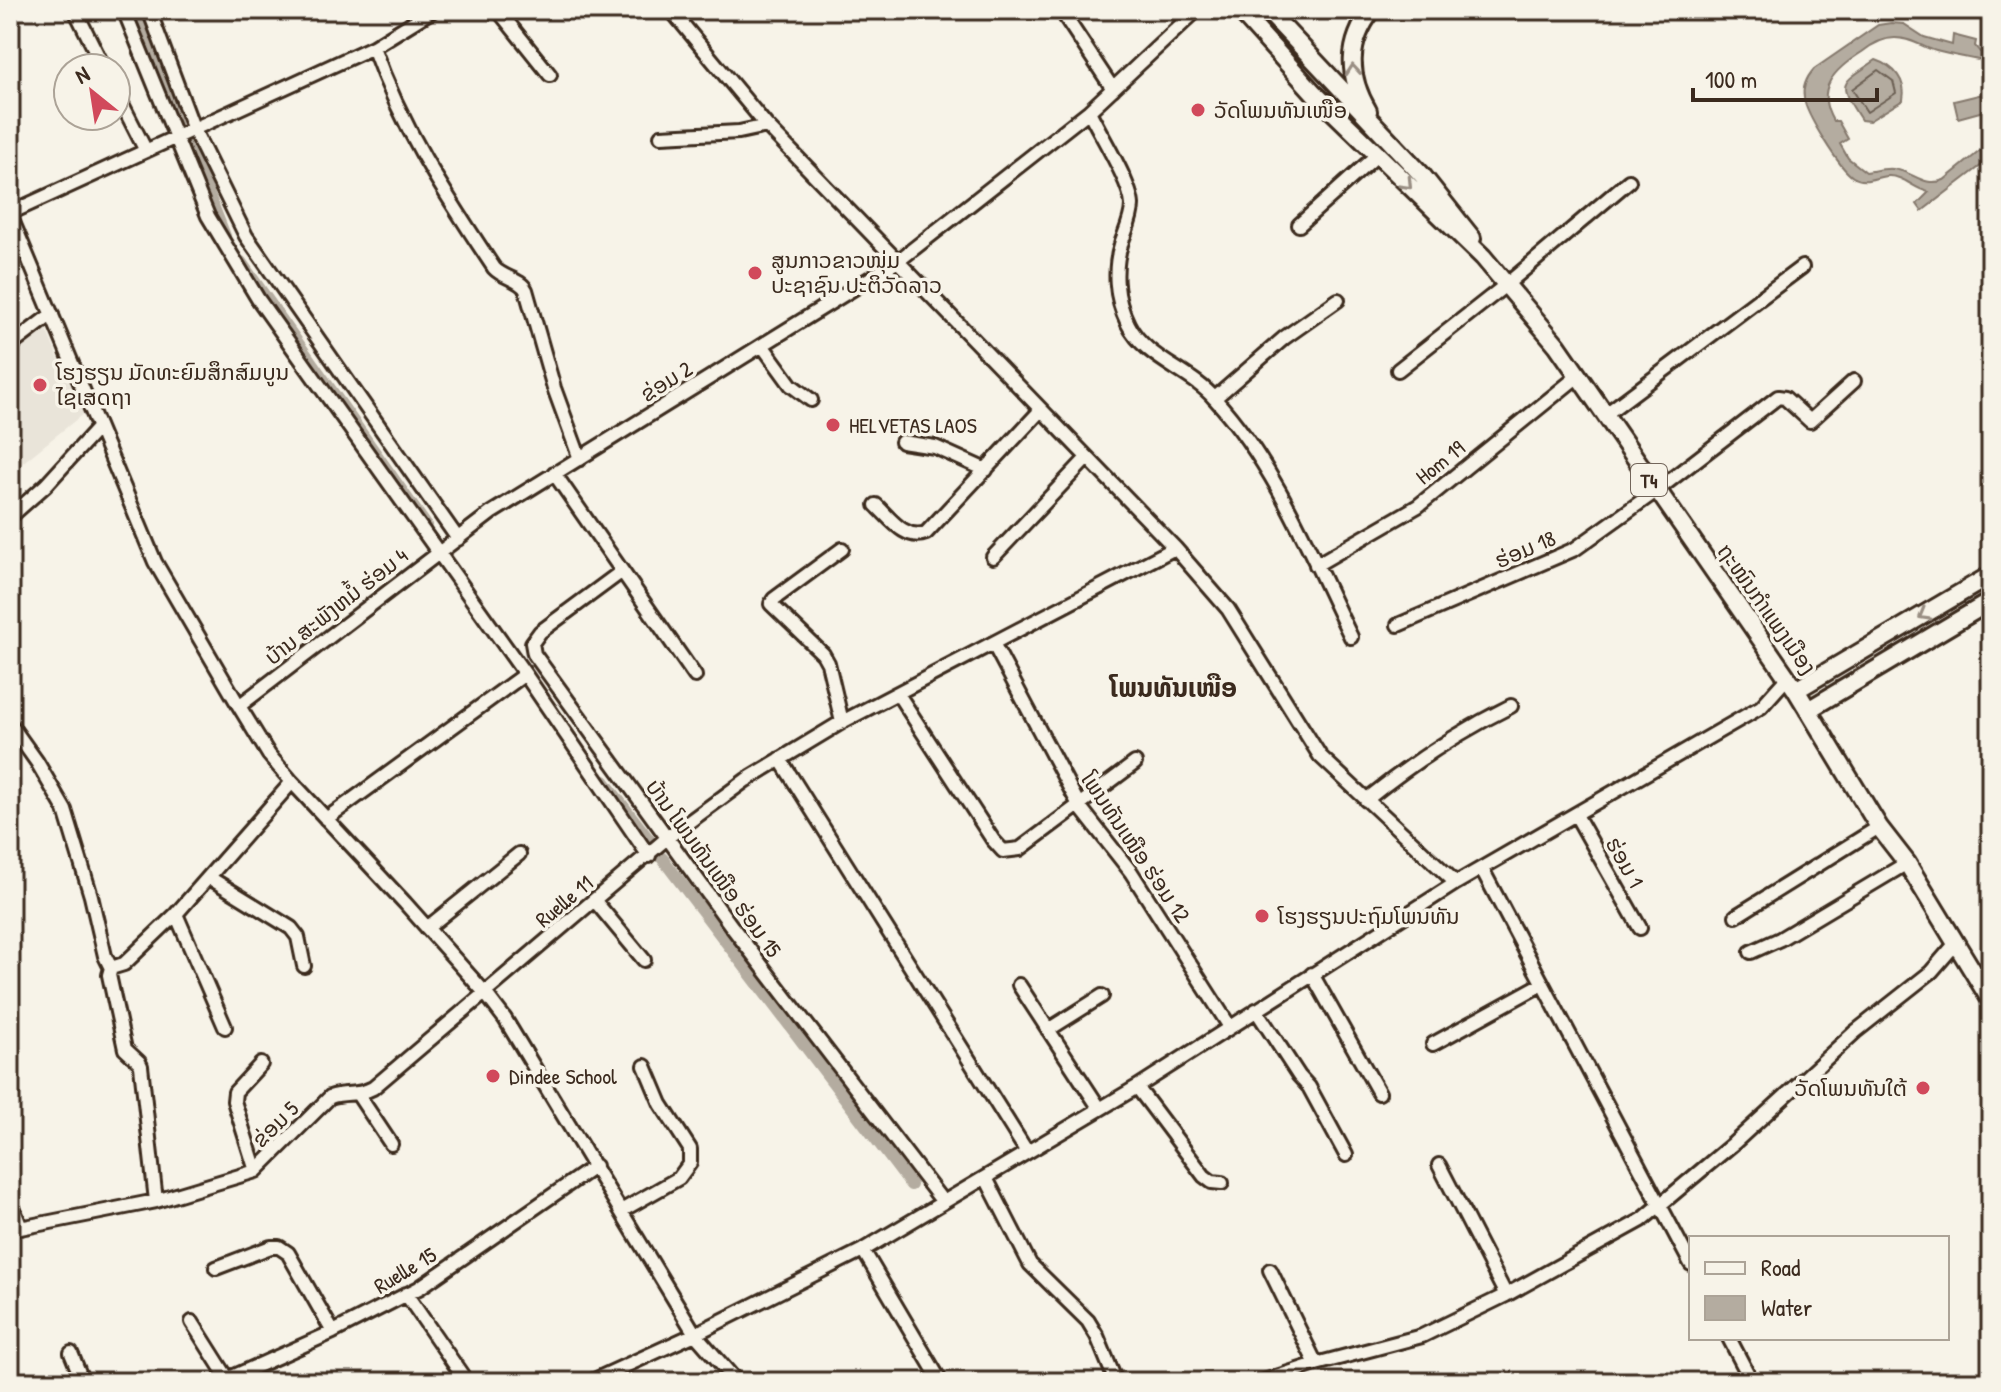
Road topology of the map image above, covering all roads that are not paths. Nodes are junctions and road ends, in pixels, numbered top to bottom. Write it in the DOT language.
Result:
graph roads {
  1 [pos="75,10"];
  2 [pos="124,10"];
  3 [pos="149,10"];
  4 [pos="433,10"];
  5 [pos="498,10"];
  6 [pos="671,10"];
  7 [pos="1064,10"];
  8 [pos="1197,10"];
  9 [pos="1239,10"];
  10 [pos="1267,10"];
  11 [pos="1372,10"];
  12 [pos="1291,36"];
  13 [pos="373,47"];
  14 [pos="1274,50"];
  15 [pos="96,52"];
  16 [pos="1309,56"];
  17 [pos="1292,70"];
  18 [pos="550,75"];
  19 [pos="1113,89"];
  20 [pos="1089,111"];
  21 [pos="132,123"];
  22 [pos="767,126"];
  23 [pos="1379,129"];
  24 [pos="194,130"];
  25 [pos="661,136"];
  26 [pos="177,137"];
  27 [pos="146,151"];
  28 [pos="1378,154"];
  29 [pos="1629,181"];
  30 [pos="10,214"];
  31 [pos="1299,225"];
  32 [pos="1483,257"];
  33 [pos="898,261"];
  34 [pos="1802,267"];
  35 [pos="1507,284"];
  36 [pos="1338,300"];
  37 [pos="52,314"];
  38 [pos="762,345"];
  39 [pos="10,346"];
  40 [pos="1398,370"];
  41 [pos="1578,376"];
  42 [pos="1854,381"];
  43 [pos="1215,398"];
  44 [pos="811,400"];
  45 [pos="1041,410"];
  46 [pos="1606,414"];
  47 [pos="97,429"];
  48 [pos="902,442"];
  49 [pos="1087,458"];
  50 [pos="580,459"];
  51 [pos="986,470"];
  52 [pos="554,473"];
  53 [pos="1656,491"];
  54 [pos="876,505"];
  55 [pos="10,517"];
  56 [pos="458,539"];
  57 [pos="1175,548"];
  58 [pos="842,549"];
  59 [pos="437,554"];
  60 [pos="993,557"];
  61 [pos="1316,565"];
  62 [pos="621,572"];
  63 [pos="1991,575"];
  64 [pos="1991,601"];
  65 [pos="1398,625"];
  66 [pos="1351,637"];
  67 [pos="993,643"];
  68 [pos="525,674"];
  69 [pos="695,676"];
  70 [pos="1792,684"];
  71 [pos="898,694"];
  72 [pos="239,706"];
  73 [pos="1511,706"];
  74 [pos="1808,710"];
  75 [pos="842,722"];
  76 [pos="10,724"];
  77 [pos="780,759"];
  78 [pos="1135,763"];
  79 [pos="292,782"];
  80 [pos="1366,800"];
  81 [pos="1080,807"];
  82 [pos="1576,815"];
  83 [pos="326,819"];
  84 [pos="1879,827"];
  85 [pos="667,838"];
  86 [pos="519,854"];
  87 [pos="649,856"];
  88 [pos="1907,863"];
  89 [pos="1482,869"];
  90 [pos="210,878"];
  91 [pos="1456,883"];
  92 [pos="595,901"];
  93 [pos="176,914"];
  94 [pos="1736,916"];
  95 [pos="427,928"];
  96 [pos="1640,928"];
  97 [pos="1956,943"];
  98 [pos="1751,952"];
  99 [pos="644,960"];
  100 [pos="304,966"];
  101 [pos="111,968"];
  102 [pos="1312,974"];
  103 [pos="1542,984"];
  104 [pos="1019,985"];
  105 [pos="486,994"];
  106 [pos="1102,996"];
  107 [pos="1991,1001"];
  108 [pos="1256,1010"];
  109 [pos="225,1027"];
  110 [pos="1230,1027"];
  111 [pos="1048,1030"];
  112 [pos="1433,1044"];
  113 [pos="261,1064"];
  114 [pos="645,1066"];
  115 [pos="1137,1087"];
  116 [pos="1379,1093"];
  117 [pos="359,1096"];
  118 [pos="1100,1109"];
  119 [pos="391,1144"];
  120 [pos="1027,1152"];
  121 [pos="1346,1155"];
  122 [pos="1439,1165"];
  123 [pos="595,1166"];
  124 [pos="256,1171"];
  125 [pos="986,1178"];
  126 [pos="1222,1183"];
  127 [pos="10,1200"];
  128 [pos="156,1201"];
  129 [pos="943,1202"];
  130 [pos="1660,1207"];
  131 [pos="621,1211"];
  132 [pos="16,1229"];
  133 [pos="863,1250"];
  134 [pos="1689,1260"];
  135 [pos="216,1268"];
  136 [pos="1270,1270"];
  137 [pos="406,1294"];
  138 [pos="1506,1295"];
  139 [pos="192,1322"];
  140 [pos="333,1332"];
  141 [pos="695,1334"];
  142 [pos="1730,1340"];
  143 [pos="71,1353"];
  144 [pos="1316,1364"];
  145 [pos="462,1375"];
  146 [pos="225,1380"];
  147 [pos="83,1382"];
  148 [pos="590,1382"];
  149 [pos="737,1382"];
  150 [pos="941,1382"];
  151 [pos="1116,1382"];
  152 [pos="1261,1382"];
  153 [pos="1752,1382"];
  1 -- 15 [label="street"];
  2 -- 26 [label="street"];
  3 -- 24 [label="street"];
  4 -- 13 [label="street"];
  5 -- 18 [label="street"];
  6 -- 22 [label="street"];
  7 -- 19 [label="street"];
  8 -- 19 [label="street, ຂ່ອມ 2"];
  9 -- 14 [label="main road, ຖະໜົນກຳແພງເມືອງ / T4"];
  10 -- 12 [label="main road, ຖະໜົນກຳແພງເມືອງ / T4"];
  23 -- 11 [label="main road, one-way"];
  12 -- 14 [label="street"];
  12 -- 16 [label="main road, ຖະໜົນກຳແພງເມືອງ / T4"];
  13 -- 24 [label="street"];
  13 -- 50 [label="street"];
  14 -- 17 [label="main road, ຖະໜົນກຳແພງເມືອງ / T4"];
  16 -- 17 [label="street"];
  16 -- 23 [label="main road, ຖະໜົນກຳແພງເມືອງ / T4"];
  17 -- 28 [label="main road, ຖະໜົນກຳແພງເມືອງ / T4"];
  19 -- 20 [label="street, ຂ່ອມ 2"];
  20 -- 33 [label="street, ຂ່ອມ 2"];
  20 -- 43 [label="street"];
  21 -- 27 [label="street"];
  22 -- 25 [label="street"];
  22 -- 33 [label="street"];
  23 -- 32 [label="main road, ຖະໜົນກຳແພງເມືອງ / T4"];
  24 -- 26 [label="street"];
  24 -- 56 [label="street"];
  26 -- 27 [label="street"];
  26 -- 59 [label="street"];
  27 -- 30 [label="street"];
  28 -- 31 [label="street"];
  28 -- 32 [label="main road, ຖະໜົນກຳແພງເມືອງ / T4, one-way"];
  29 -- 35 [label="street"];
  30 -- 37 [label="street"];
  32 -- 35 [label="main road, ຖະໜົນກຳແພງເມືອງ / T4"];
  33 -- 38 [label="street, ຂ່ອມ 2"];
  33 -- 45 [label="street"];
  34 -- 46 [label="street"];
  35 -- 40 [label="street"];
  35 -- 41 [label="main road, ຖະໜົນກຳແພງເມືອງ / T4"];
  36 -- 43 [label="street"];
  37 -- 39 [label="street"];
  37 -- 47 [label="street"];
  38 -- 44 [label="street"];
  38 -- 50 [label="street, ຂ່ອມ 2"];
  41 -- 46 [label="main road, ຖະໜົນກຳແພງເມືອງ / T4"];
  41 -- 61 [label="street, Hom 19"];
  42 -- 53 [label="street, ຮ່ອມ 18"];
  43 -- 61 [label="street"];
  45 -- 49 [label="street"];
  45 -- 51 [label="street"];
  46 -- 53 [label="main road, ຖະໜົນກຳແພງເມືອງ / T4"];
  47 -- 55 [label="street"];
  47 -- 72 [label="street"];
  48 -- 51 [label="street"];
  49 -- 57 [label="street"];
  49 -- 60 [label="street"];
  50 -- 52 [label="street, ຂ່ອມ 2"];
  51 -- 54 [label="street"];
  52 -- 56 [label="street, ຂ່ອມ 2"];
  52 -- 62 [label="street"];
  53 -- 65 [label="street, ຮ່ອມ 18"];
  53 -- 70 [label="main road, ຖະໜົນກຳແພງເມືອງ / T4"];
  56 -- 59 [label="street, ບ້ານ ສະພັງຫມໍ້ ຮ່ອມ 4"];
  57 -- 67 [label="street, Ruelle 11"];
  57 -- 80 [label="street"];
  58 -- 75 [label="street"];
  59 -- 68 [label="street"];
  59 -- 72 [label="street, ບ້ານ ສະພັງຫມໍ້ ຮ່ອມ 4"];
  61 -- 66 [label="street"];
  62 -- 69 [label="street"];
  62 -- 85 [label="street, ບ້ານ ໂພນທັນເໜືອ ຮ່ອມ 15"];
  63 -- 70 [label="main road, one-way"];
  64 -- 74 [label="main road"];
  67 -- 71 [label="street, Ruelle 11"];
  67 -- 81 [label="street, ໂພນທັນເໜືອ ຮ່ອມ 12"];
  68 -- 83 [label="street"];
  68 -- 87 [label="street"];
  70 -- 74 [label="main road, ຖະໜົນກຳແພງເມືອງ / T4"];
  70 -- 82 [label="street"];
  71 -- 75 [label="street, Ruelle 11"];
  71 -- 81 [label="street"];
  72 -- 79 [label="street"];
  73 -- 80 [label="street"];
  74 -- 84 [label="main road, ຖະໜົນກຳແພງເມືອງ / T4"];
  75 -- 77 [label="street, Ruelle 11"];
  76 -- 101 [label="street"];
  77 -- 85 [label="street, Ruelle 11"];
  77 -- 120 [label="street"];
  78 -- 81 [label="street"];
  79 -- 83 [label="street"];
  79 -- 90 [label="street"];
  80 -- 91 [label="street"];
  81 -- 110 [label="street, ໂພນທັນເໜືອ ຮ່ອມ 12"];
  82 -- 89 [label="street"];
  82 -- 96 [label="street, ຮ່ອມ 1"];
  83 -- 95 [label="street"];
  84 -- 88 [label="main road, ຖະໜົນກຳແພງເມືອງ / T4"];
  84 -- 94 [label="street"];
  85 -- 87 [label="street, Ruelle 11"];
  85 -- 129 [label="street, ບ້ານ ໂພນທັນເໜືອ ຮ່ອມ 15"];
  86 -- 95 [label="street"];
  87 -- 92 [label="street, Ruelle 11"];
  88 -- 97 [label="main road, ຖະໜົນກຳແພງເມືອງ / T4"];
  88 -- 98 [label="street"];
  89 -- 91 [label="street"];
  89 -- 103 [label="street"];
  90 -- 93 [label="street"];
  90 -- 100 [label="street"];
  91 -- 102 [label="street"];
  92 -- 99 [label="street"];
  92 -- 105 [label="street, Ruelle 11"];
  93 -- 101 [label="street"];
  93 -- 109 [label="street"];
  95 -- 105 [label="street"];
  97 -- 107 [label="main road, ຖະໜົນກຳແພງເມືອງ / T4"];
  97 -- 130 [label="street"];
  101 -- 128 [label="street"];
  102 -- 108 [label="street"];
  102 -- 116 [label="street"];
  103 -- 112 [label="street"];
  103 -- 130 [label="street"];
  104 -- 111 [label="street"];
  105 -- 117 [label="street, ຂ່ອມ 5"];
  105 -- 123 [label="street"];
  106 -- 111 [label="street"];
  108 -- 110 [label="street"];
  108 -- 121 [label="street"];
  110 -- 115 [label="street"];
  111 -- 118 [label="street"];
  113 -- 124 [label="street"];
  114 -- 131 [label="street"];
  115 -- 118 [label="street"];
  115 -- 126 [label="street"];
  117 -- 119 [label="street"];
  117 -- 124 [label="street, ຂ່ອມ 5"];
  118 -- 120 [label="street"];
  120 -- 125 [label="street"];
  122 -- 138 [label="street"];
  123 -- 131 [label="street"];
  123 -- 137 [label="street, Ruelle 15"];
  124 -- 128 [label="street, ຂ່ອມ 5"];
  125 -- 129 [label="street"];
  125 -- 151 [label="street"];
  127 -- 132 [label="street"];
  128 -- 132 [label="street, ຂ່ອມ 5"];
  129 -- 133 [label="street"];
  130 -- 134 [label="street"];
  130 -- 138 [label="street"];
  131 -- 141 [label="street"];
  133 -- 141 [label="street"];
  133 -- 150 [label="street"];
  135 -- 140 [label="street"];
  136 -- 144 [label="street"];
  137 -- 140 [label="street, Ruelle 15"];
  137 -- 145 [label="street"];
  138 -- 144 [label="street"];
  139 -- 146 [label="street"];
  140 -- 146 [label="street, Ruelle 15"];
  141 -- 148 [label="street"];
  141 -- 149 [label="street"];
  142 -- 153 [label="street"];
  143 -- 147 [label="street"];
  144 -- 152 [label="street"];
}
